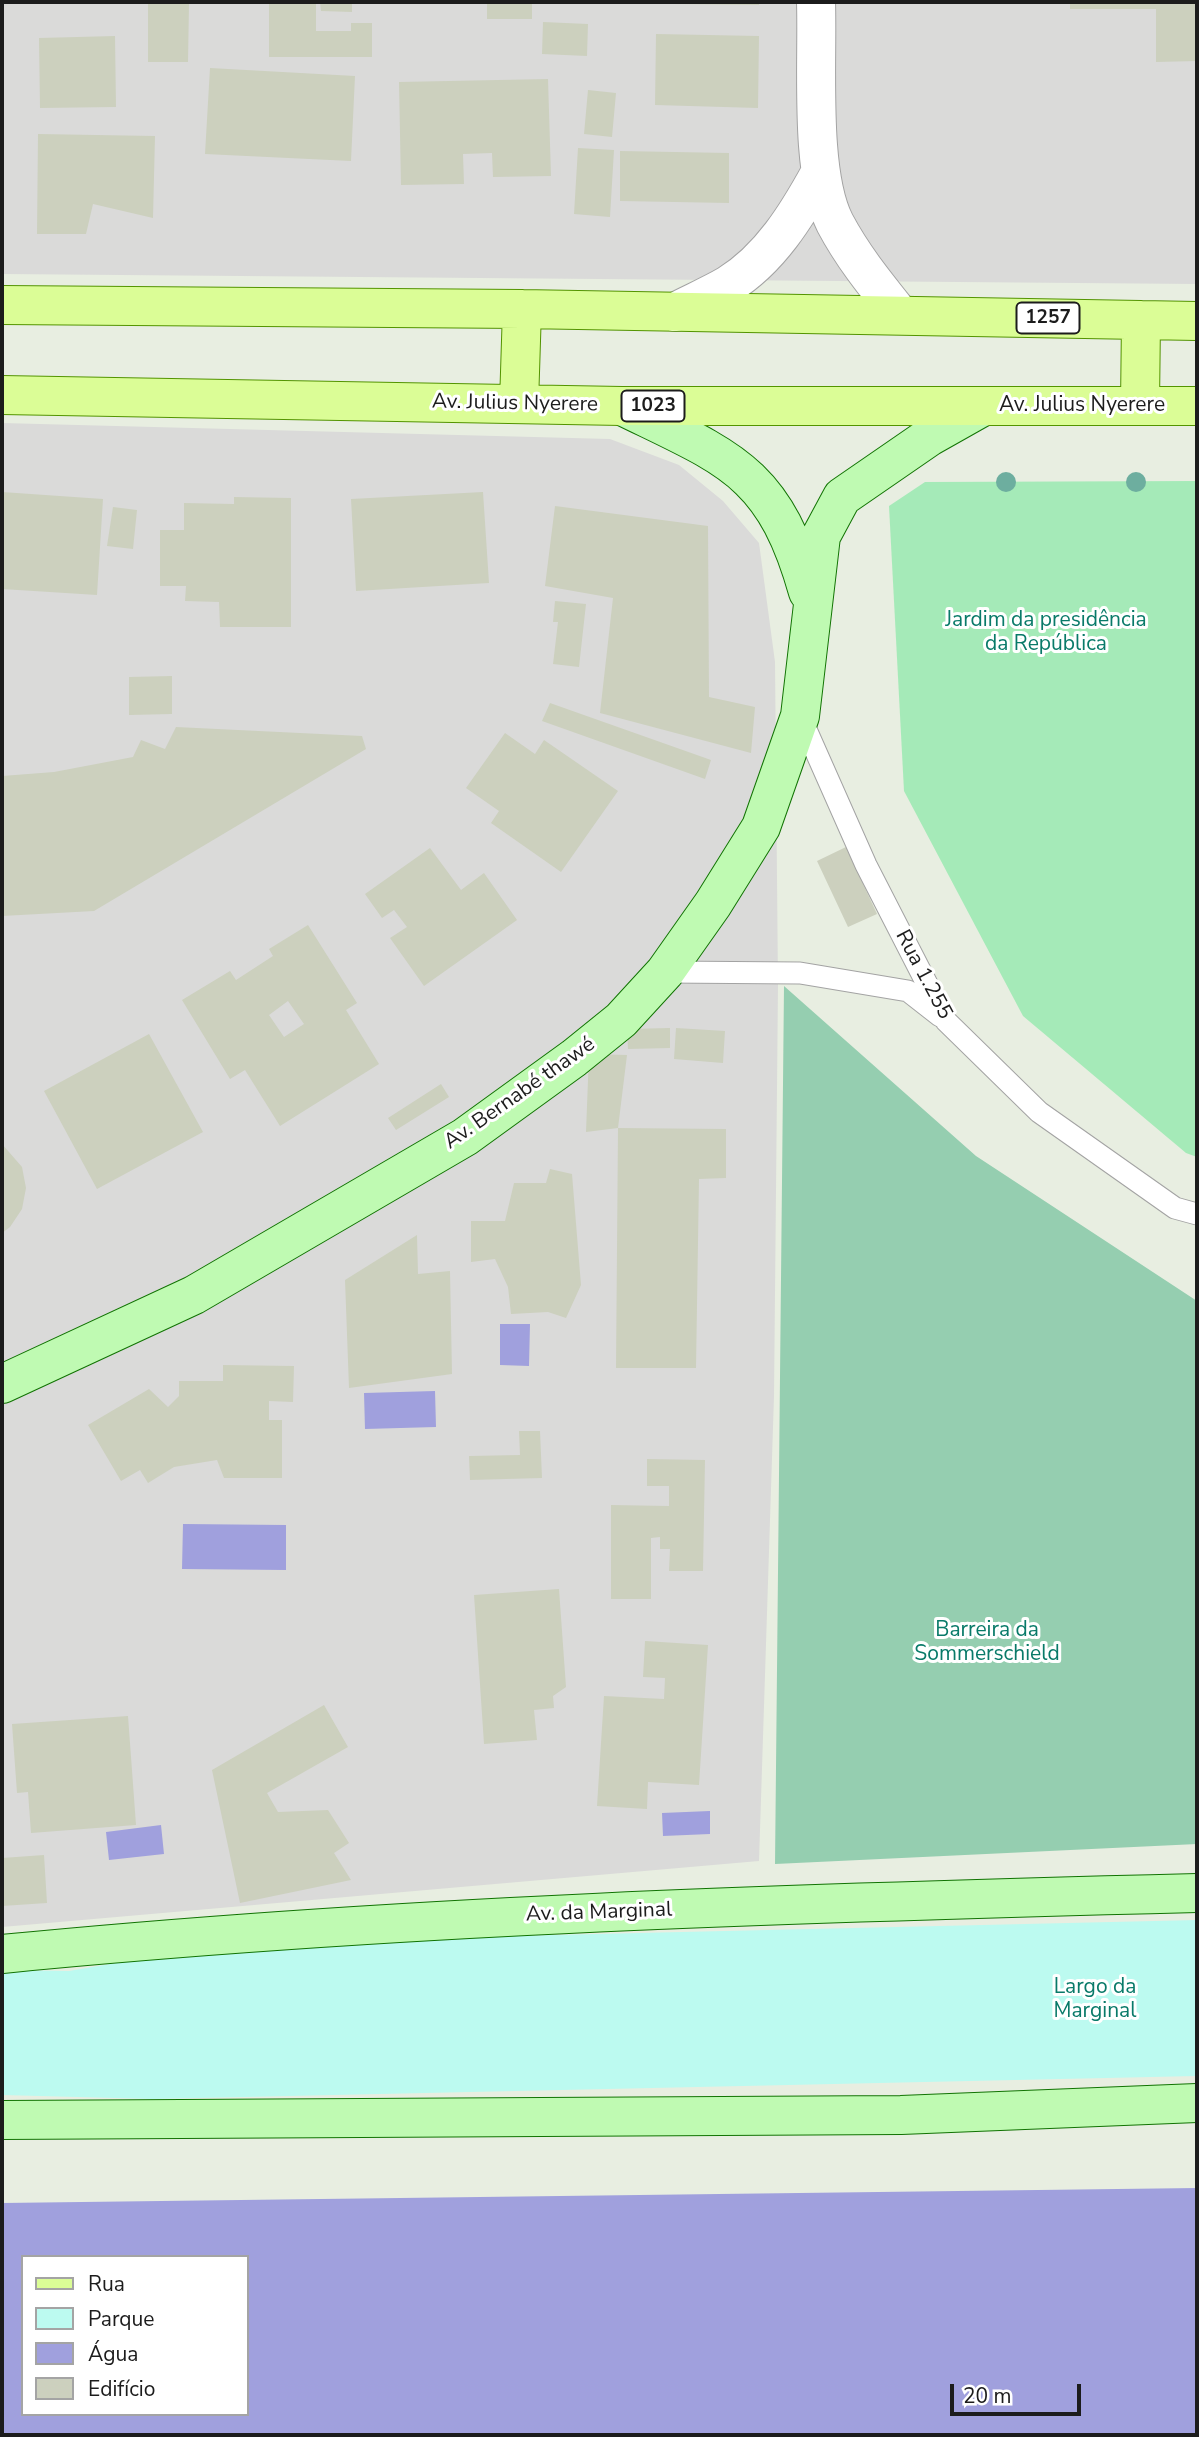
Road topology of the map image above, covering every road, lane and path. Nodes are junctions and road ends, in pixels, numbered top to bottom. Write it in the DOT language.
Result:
graph roads {
  1 [pos="816,2"];
  2 [pos="820,173"];
  3 [pos="2,305"];
  4 [pos="522,309"];
  5 [pos="675,312"];
  6 [pos="900,315"];
  7 [pos="1141,320"];
  8 [pos="1197,321"];
  9 [pos="2,396"];
  10 [pos="519,404"];
  11 [pos="1140,404"];
  12 [pos="622,406"];
  13 [pos="984,406"];
  14 [pos="1197,406"];
  15 [pos="812,604"];
  16 [pos="800,716"];
  17 [pos="665,972"];
  18 [pos="946,1021"];
  19 [pos="1197,1214"];
  20 [pos="2,1384"];
  21 [pos="1197,1893"];
  22 [pos="2,1954"];
  23 [pos="1197,2103"];
  24 [pos="2,2120"];
  1 -- 2 [label="street"];
  2 -- 5 [label="street"];
  2 -- 6 [label="street"];
  3 -- 4 [label="main road"];
  4 -- 5 [label="main road"];
  4 -- 10 [label="main road"];
  5 -- 6 [label="main road"];
  6 -- 7 [label="main road, 1257"];
  7 -- 8 [label="main road, 1257"];
  7 -- 11 [label="main road"];
  9 -- 10 [label="main road, Av. Julius Nyerere / 1023"];
  10 -- 12 [label="main road, Av. Julius Nyerere / 1023"];
  11 -- 13 [label="main road, Av. Julius Nyerere"];
  11 -- 14 [label="main road, Av. Julius Nyerere"];
  12 -- 13 [label="main road, Av. Julius Nyerere / 1023"];
  12 -- 15 [label="main road"];
  13 -- 15 [label="main road, Av. Bernabé thawé"];
  15 -- 16 [label="main road, Av. Bernabé thawé"];
  16 -- 17 [label="main road, Av. Bernabé thawé"];
  16 -- 18 [label="lane, Rua 1.255"];
  17 -- 18 [label="lane"];
  17 -- 20 [label="main road, Av. Bernabé thawé"];
  18 -- 19 [label="lane, Rua 1.255"];
  21 -- 22 [label="main road, Av. da Marginal"];
  23 -- 24 [label="main road"];
}
